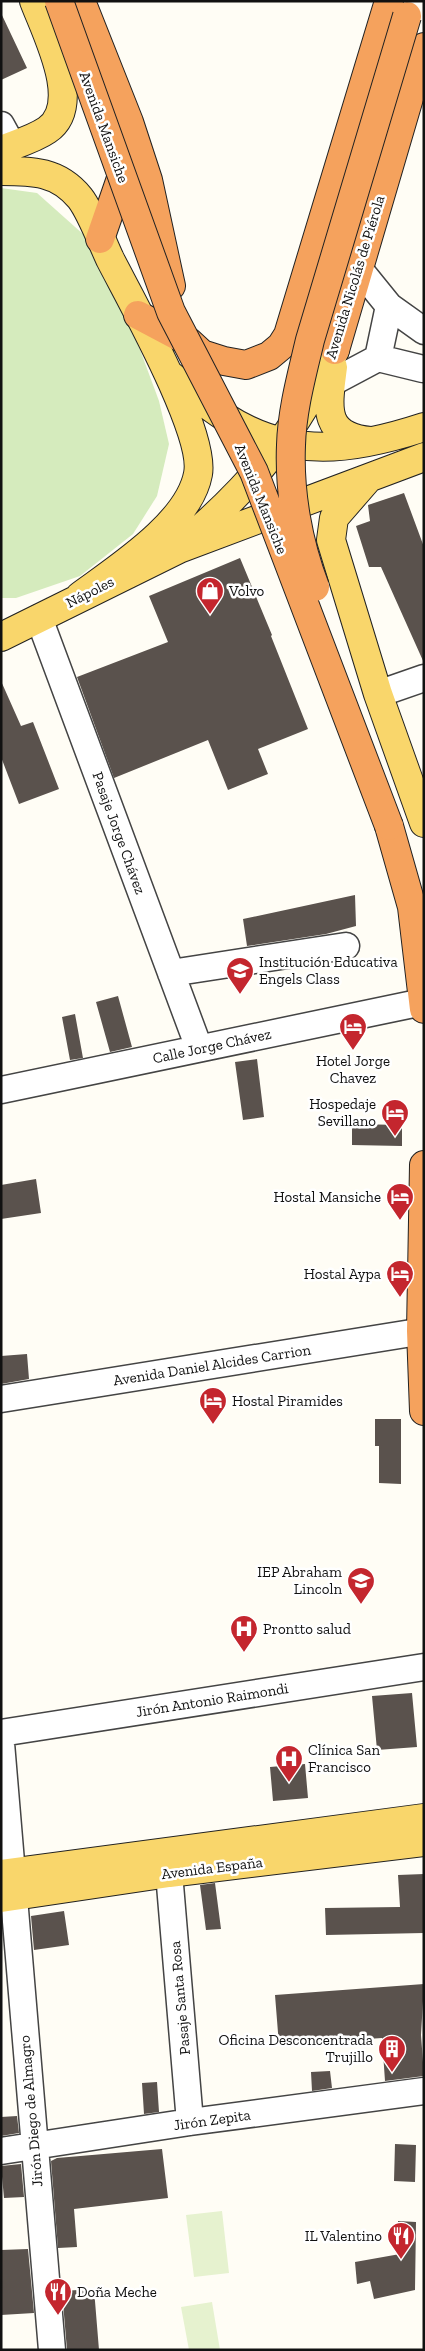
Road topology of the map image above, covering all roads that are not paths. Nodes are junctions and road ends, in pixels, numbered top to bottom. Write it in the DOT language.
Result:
graph roads {
  1 [pos="34,1"];
  2 [pos="59,1"];
  3 [pos="81,1"];
  4 [pos="402,6"];
  5 [pos="424,47"];
  6 [pos="129,122"];
  7 [pos="5,140"];
  8 [pos="1,171"];
  9 [pos="100,238"];
  10 [pos="359,269"];
  11 [pos="389,306"];
  12 [pos="138,315"];
  13 [pos="424,331"];
  14 [pos="189,342"];
  15 [pos="335,350"];
  16 [pos="378,358"];
  17 [pos="424,369"];
  18 [pos="168,373"];
  19 [pos="331,383"];
  20 [pos="424,389"];
  21 [pos="424,427"];
  22 [pos="379,441"];
  23 [pos="283,442"];
  24 [pos="424,457"];
  25 [pos="371,476"];
  26 [pos="179,548"];
  27 [pos="80,596"];
  28 [pos="39,618"];
  29 [pos="1,637"];
  30 [pos="424,678"];
  31 [pos="378,694"];
  32 [pos="405,822"];
  33 [pos="424,872"];
  34 [pos="418,910"];
  35 [pos="346,946"];
  36 [pos="172,973"];
  37 [pos="423,1006"];
  38 [pos="199,1048"];
  39 [pos="1,1090"];
  40 [pos="424,1165"];
  41 [pos="422,1331"];
  42 [pos="1,1399"];
  43 [pos="424,1411"];
  44 [pos="424,1667"];
  45 [pos="1,1733"];
  46 [pos="1,1743"];
  47 [pos="424,1818"];
  48 [pos="424,1842"];
  49 [pos="169,1873"];
  50 [pos="7,1885"];
  51 [pos="424,2091"];
  52 [pos="190,2122"];
  53 [pos="34,2147"];
  54 [pos="1,2151"];
  55 [pos="52,2350"];
  1 -- 7 [label="main road, Avenida Mansiche"];
  2 -- 32 [label="highway, Avenida Mansiche, bridge"];
  3 -- 6 [label="highway, Avenida Mansiche"];
  4 -- 14 [label="highway"];
  4 -- 32 [label="highway, Avenida Mansiche, bridge"];
  5 -- 10 [label="highway, Avenida Nicolás de Piérola"];
  6 -- 9 [label="highway"];
  6 -- 14 [label="highway, Avenida Mansiche"];
  8 -- 9 [label="main road"];
  9 -- 12 [label="main road"];
  10 -- 11 [label="street"];
  10 -- 15 [label="highway, Avenida Nicolás de Piérola"];
  11 -- 13 [label="street"];
  11 -- 16 [label="street"];
  12 -- 14 [label="highway"];
  12 -- 18 [label="main road"];
  15 -- 19 [label="main road"];
  15 -- 23 [label="main road, Avenida Nicolás de Piérola"];
  16 -- 17 [label="street"];
  16 -- 19 [label="street"];
  17 -- 20 [label="street"];
  18 -- 23 [label="main road"];
  18 -- 27 [label="main road"];
  19 -- 22 [label="main road"];
  21 -- 22 [label="main road"];
  22 -- 23 [label="main road"];
  23 -- 26 [label="main road, Avenida Nicolás de Piérola"];
  24 -- 25 [label="main road"];
  25 -- 26 [label="main road"];
  25 -- 31 [label="main road, Avenida Mansiche"];
  26 -- 27 [label="main road, Nápoles"];
  27 -- 28 [label="main road, Nápoles"];
  28 -- 29 [label="main road, Nápoles"];
  28 -- 36 [label="street, Pasaje Jorge Chávez"];
  30 -- 31 [label="street"];
  31 -- 32 [label="main road, Avenida Mansiche"];
  32 -- 33 [label="highway, Avenida Mansiche"];
  32 -- 34 [label="highway, Avenida Mansiche"];
  34 -- 37 [label="highway, Avenida Mansiche"];
  35 -- 36 [label="street"];
  36 -- 38 [label="street, Pasaje Jorge Chávez"];
  37 -- 38 [label="street, Calle Jorge Chávez"];
  38 -- 39 [label="street, Calle Jorge Chávez"];
  40 -- 41 [label="highway"];
  41 -- 42 [label="street, Avenida Daniel Alcides Carrion"];
  41 -- 43 [label="highway"];
  44 -- 45 [label="street, Jirón Antonio Raimondi"];
  46 -- 50 [label="street, Jirón Diego de Almagro"];
  47 -- 50 [label="main road, Avenida España"];
  48 -- 49 [label="main road, Avenida España"];
  49 -- 50 [label="main road, Avenida España"];
  49 -- 52 [label="street, Pasaje Santa Rosa"];
  50 -- 53 [label="street, Jirón Diego de Almagro"];
  51 -- 52 [label="street, Jirón Zepita"];
  52 -- 53 [label="street, Jirón Zepita"];
  53 -- 54 [label="street, Jirón Zepita"];
  53 -- 55 [label="street, Jirón Diego de Almagro"];
}
